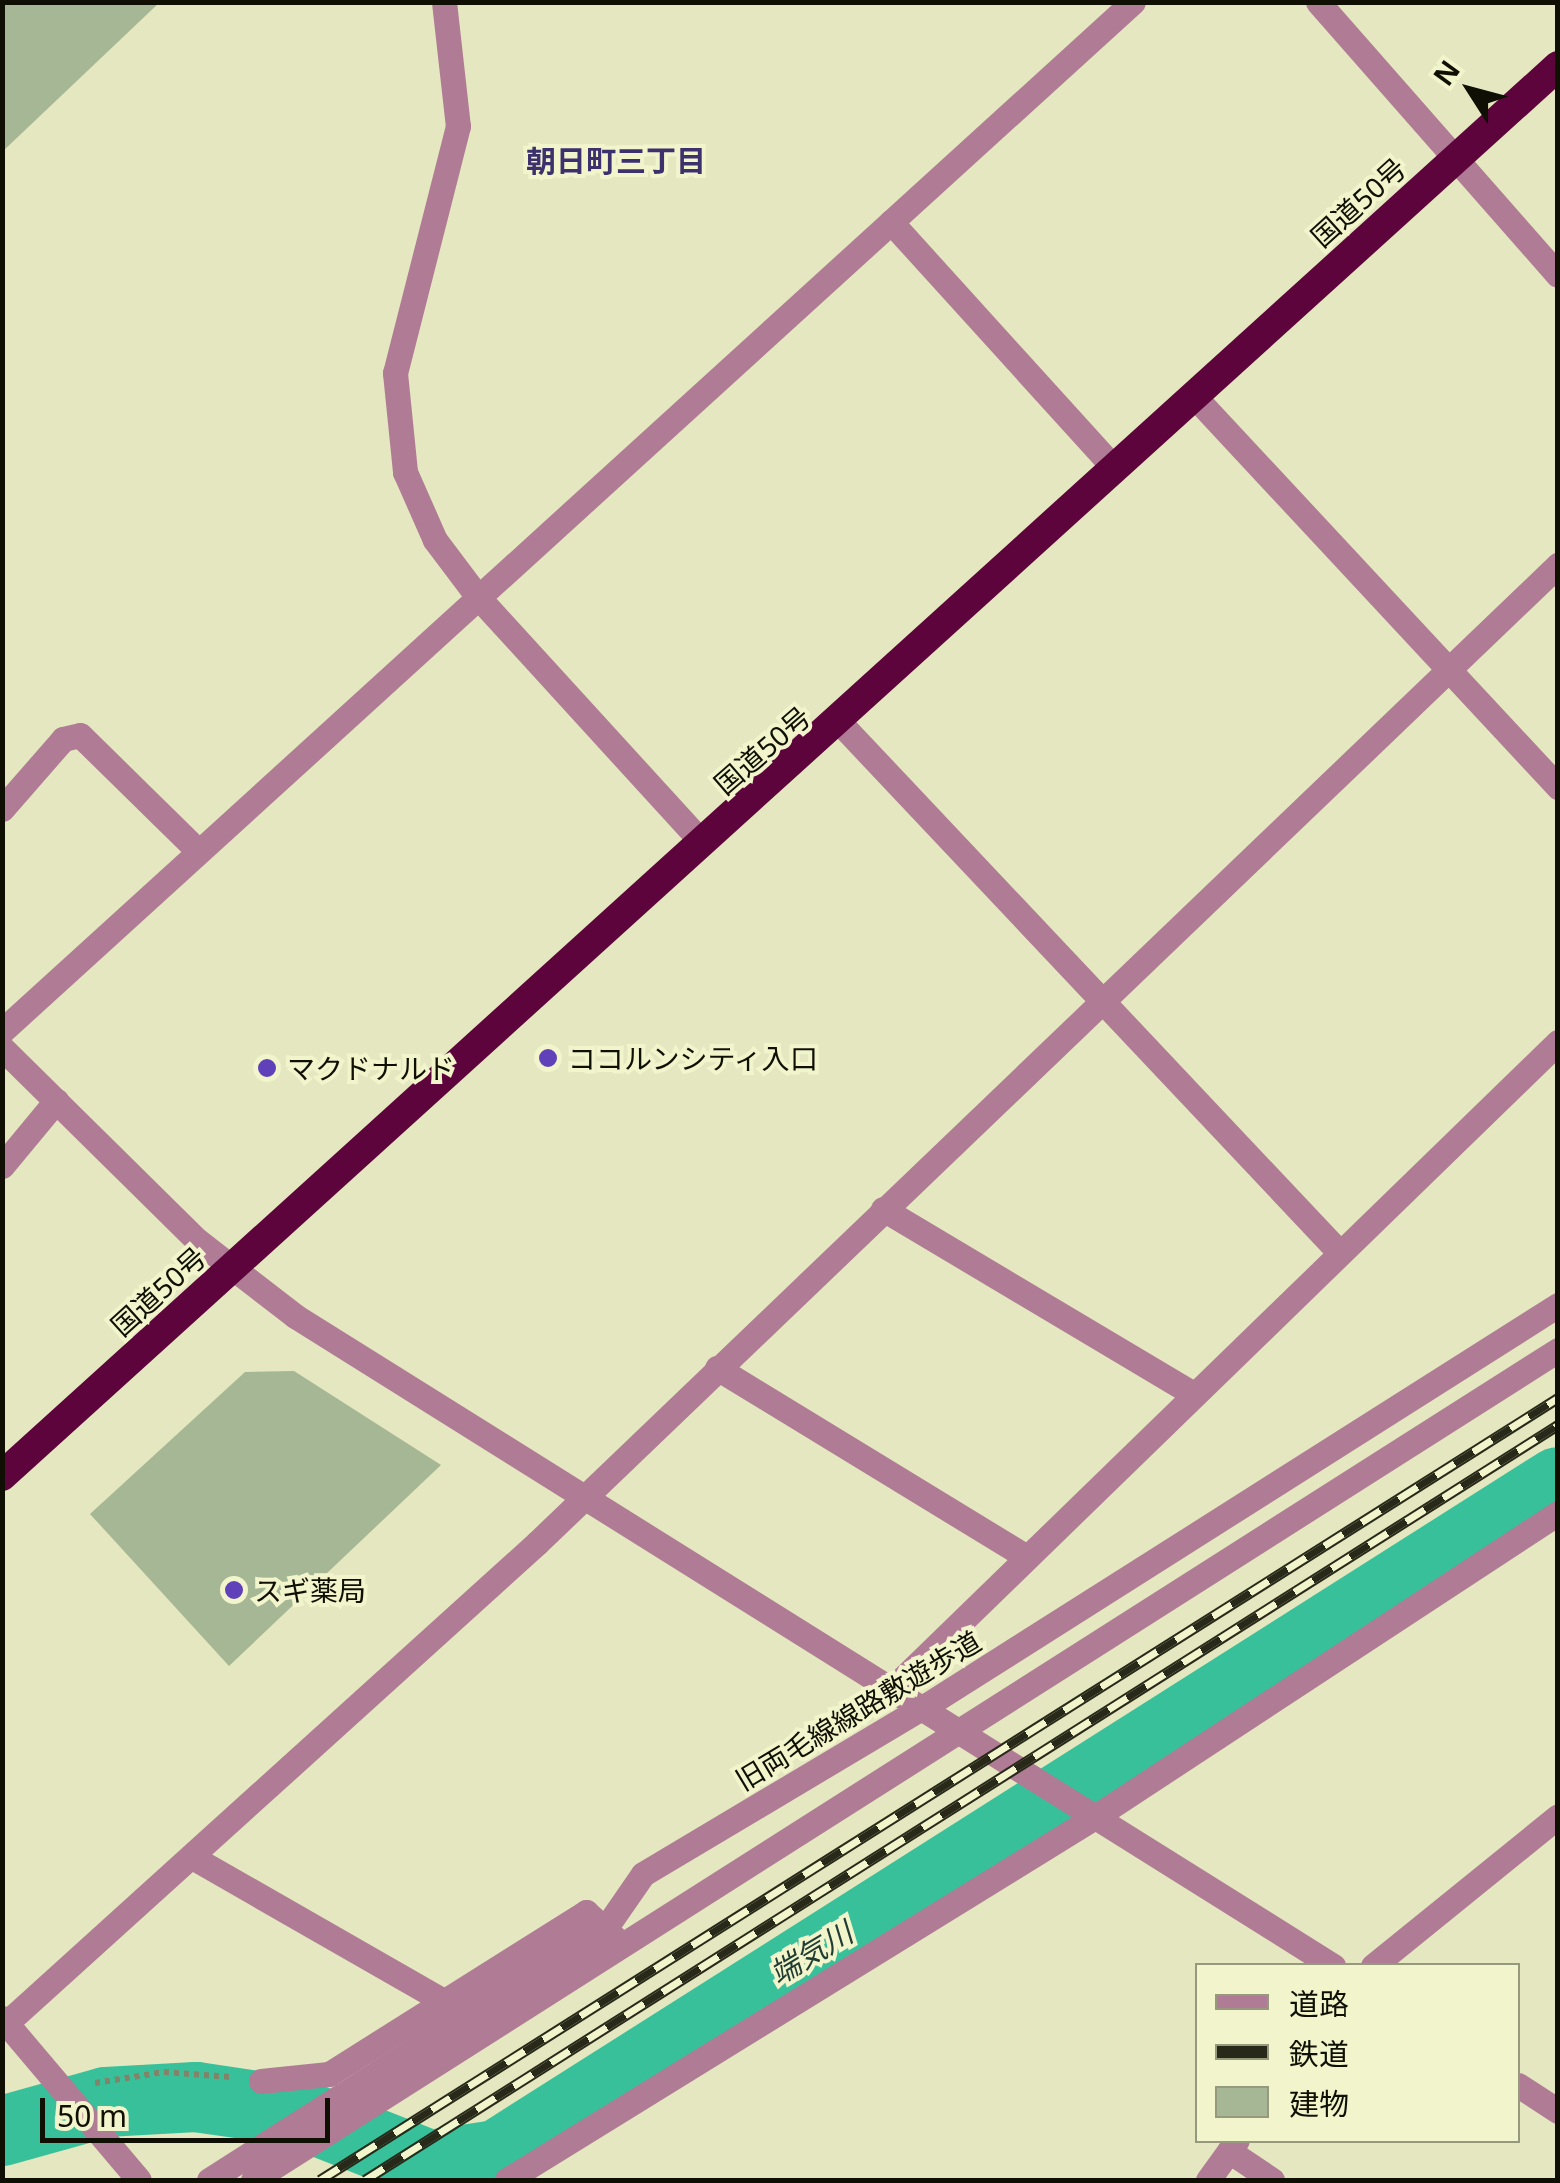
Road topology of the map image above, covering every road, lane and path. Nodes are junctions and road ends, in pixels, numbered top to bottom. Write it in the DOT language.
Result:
graph roads {
  1 [pos="444,2"];
  2 [pos="1133,2"];
  3 [pos="1318,2"];
  4 [pos="1558,66"];
  5 [pos="1454,159"];
  6 [pos="891,222"];
  7 [pos="1558,275"];
  8 [pos="1192,395"];
  9 [pos="1114,468"];
  10 [pos="1558,564"];
  11 [pos="478,598"];
  12 [pos="1446,667"];
  13 [pos="840,724"];
  14 [pos="1558,788"];
  15 [pos="2,810"];
  16 [pos="703,843"];
  17 [pos="197,850"];
  18 [pos="1100,1004"];
  19 [pos="2,1031"];
  20 [pos="1558,1042"];
  21 [pos="2,1048"];
  22 [pos="56,1101"];
  23 [pos="2,1166"];
  24 [pos="883,1209"];
  25 [pos="1339,1252"];
  26 [pos="230,1269"];
  27 [pos="1558,1305"];
  28 [pos="1558,1350"];
  29 [pos="717,1368"];
  30 [pos="1192,1392"];
  31 [pos="2,1476"];
  32 [pos="584,1494"];
  33 [pos="1558,1513"];
  34 [pos="1025,1556"];
  35 [pos="894,1687"];
  36 [pos="927,1706"];
  37 [pos="966,1731"];
  38 [pos="1092,1812"];
  39 [pos="1558,1816"];
  40 [pos="192,1858"];
  41 [pos="613,1936"];
  42 [pos="1329,1963"];
  43 [pos="1377,1963"];
  44 [pos="449,2004"];
  45 [pos="4,2022"];
  46 [pos="262,2080"];
  47 [pos="1520,2086"];
  48 [pos="60,2092"];
  49 [pos="1558,2111"];
  50 [pos="1233,2146"];
  51 [pos="139,2180"];
  52 [pos="208,2180"];
  53 [pos="252,2180"];
  54 [pos="507,2180"];
  55 [pos="1208,2180"];
  56 [pos="1272,2180"];
  1 -- 11 [label="street"];
  2 -- 6 [label="street"];
  3 -- 5 [label="street"];
  4 -- 5 [label="highway, 国道50号"];
  5 -- 7 [label="street"];
  5 -- 8 [label="highway, 国道50号"];
  6 -- 9 [label="street"];
  6 -- 11 [label="street"];
  8 -- 9 [label="highway, 国道50号"];
  8 -- 12 [label="street"];
  9 -- 13 [label="highway, 国道50号"];
  10 -- 12 [label="street"];
  11 -- 16 [label="street"];
  11 -- 17 [label="street"];
  12 -- 14 [label="street"];
  12 -- 18 [label="street"];
  13 -- 16 [label="highway, 国道50号"];
  13 -- 18 [label="street"];
  15 -- 17 [label="street"];
  16 -- 26 [label="highway, 国道50号"];
  17 -- 19 [label="street"];
  18 -- 24 [label="street"];
  18 -- 25 [label="street"];
  20 -- 25 [label="street"];
  21 -- 22 [label="street"];
  22 -- 23 [label="street"];
  22 -- 26 [label="street"];
  24 -- 29 [label="street"];
  24 -- 30 [label="street"];
  25 -- 30 [label="street"];
  26 -- 31 [label="highway, 国道50号"];
  26 -- 32 [label="street"];
  27 -- 36 [label="street, 旧両毛線線路敷遊歩道"];
  28 -- 37 [label="street"];
  29 -- 32 [label="street"];
  29 -- 34 [label="street"];
  30 -- 34 [label="street"];
  32 -- 35 [label="street"];
  32 -- 40 [label="street"];
  33 -- 38 [label="street"];
  34 -- 35 [label="street"];
  35 -- 36 [label="street"];
  36 -- 37 [label="street"];
  36 -- 41 [label="street, 旧両毛線線路敷遊歩道"];
  37 -- 38 [label="street"];
  37 -- 41 [label="street"];
  38 -- 42 [label="street"];
  38 -- 54 [label="street"];
  39 -- 43 [label="street"];
  40 -- 44 [label="street"];
  40 -- 45 [label="street"];
  41 -- 44 [label="street"];
  41 -- 52 [label="street, 旧両毛線線路敷遊歩道"];
  41 -- 53 [label="street"];
  44 -- 46 [label="street"];
  45 -- 48 [label="street"];
  46 -- 48 [label="path"];
  47 -- 49 [label="street"];
  48 -- 51 [label="street"];
  50 -- 55 [label="street"];
  50 -- 56 [label="street"];
}
